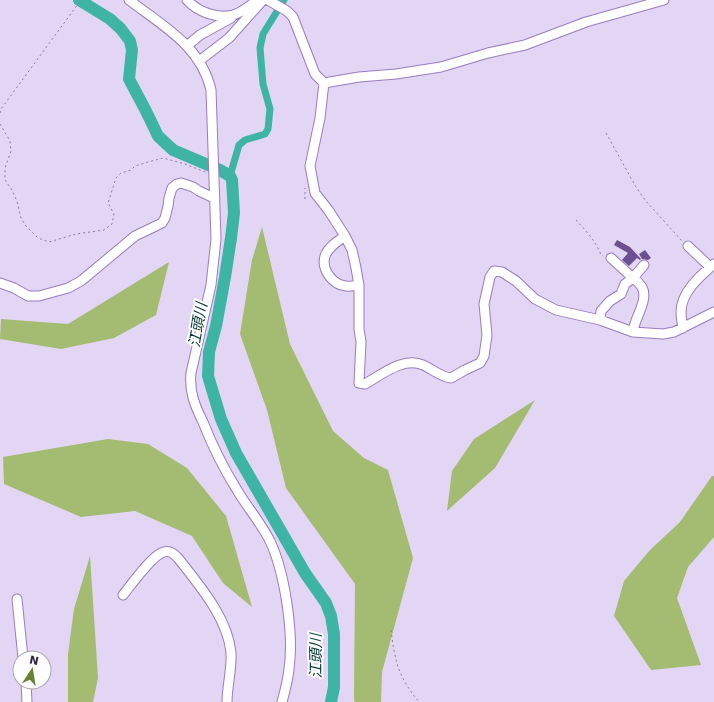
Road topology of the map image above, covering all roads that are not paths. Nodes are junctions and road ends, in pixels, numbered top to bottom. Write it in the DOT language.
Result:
graph roads {
  1 [pos="129,0"];
  2 [pos="187,0"];
  3 [pos="257,0"];
  4 [pos="263,0"];
  5 [pos="268,0"];
  6 [pos="664,0"];
  7 [pos="233,15"];
  8 [pos="188,46"];
  9 [pos="199,61"];
  10 [pos="324,83"];
  11 [pos="214,198"];
  12 [pos="345,236"];
  13 [pos="688,246"];
  14 [pos="611,258"];
  15 [pos="644,265"];
  16 [pos="712,265"];
  17 [pos="633,278"];
  18 [pos="0,283"];
  19 [pos="359,285"];
  20 [pos="714,312"];
  21 [pos="600,320"];
  22 [pos="683,328"];
  23 [pos="632,332"];
  24 [pos="123,595"];
  25 [pos="17,599"];
  26 [pos="22,650"];
  27 [pos="26,690"];
  28 [pos="27,702"];
  29 [pos="227,702"];
  30 [pos="282,702"];
  1 -- 8 [label="street"];
  2 -- 7 [label="street"];
  3 -- 7 [label="street"];
  4 -- 9 [label="street"];
  5 -- 10 [label="street"];
  6 -- 10 [label="street"];
  7 -- 8 [label="street"];
  8 -- 9 [label="street"];
  9 -- 11 [label="street"];
  10 -- 12 [label="street"];
  11 -- 18 [label="street"];
  11 -- 30 [label="street"];
  12 -- 19 [label="street"];
  12 -- 19 [label="street"];
  13 -- 16 [label="street"];
  14 -- 17 [label="street"];
  15 -- 17 [label="street"];
  16 -- 22 [label="street"];
  17 -- 21 [label="street"];
  17 -- 23 [label="street"];
  19 -- 21 [label="street"];
  20 -- 22 [label="street"];
  21 -- 23 [label="street"];
  22 -- 23 [label="street"];
  24 -- 29 [label="street"];
  25 -- 26 [label="street"];
  27 -- 28 [label="street"];
}
